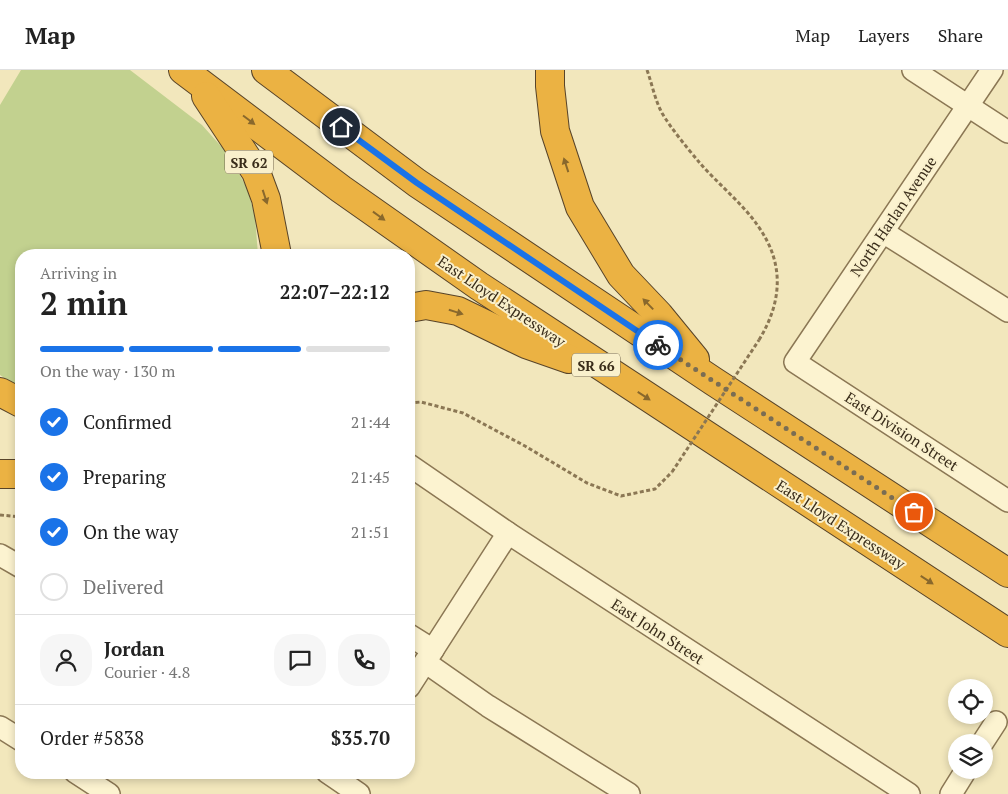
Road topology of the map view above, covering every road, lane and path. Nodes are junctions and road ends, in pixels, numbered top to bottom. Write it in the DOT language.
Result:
graph roads {
  1 [pos="266,70"];
  2 [pos="550,70"];
  3 [pos="647,70"];
  4 [pos="913,70"];
  5 [pos="992,70"];
  6 [pos="189,75"];
  7 [pos="968,106"];
  8 [pos="1008,132"];
  9 [pos="883,232"];
  10 [pos="276,249"];
  11 [pos="415,307"];
  12 [pos="1008,311"];
  13 [pos="795,362"];
  14 [pos="614,376"];
  15 [pos="713,381"];
  16 [pos="0,392"];
  17 [pos="15,400"];
  18 [pos="415,402"];
  19 [pos="415,469"];
  20 [pos="0,474"];
  21 [pos="15,474"];
  22 [pos="1008,501"];
  23 [pos="0,514"];
  24 [pos="15,516"];
  25 [pos="508,533"];
  26 [pos="0,555"];
  27 [pos="15,564"];
  28 [pos="1008,573"];
  29 [pos="1008,633"];
  30 [pos="415,641"];
  31 [pos="429,656"];
  32 [pos="415,678"];
  33 [pos="996,722"];
  34 [pos="0,727"];
  35 [pos="988,734"];
  36 [pos="15,736"];
  37 [pos="86,779"];
  38 [pos="338,779"];
  39 [pos="960,779"];
  40 [pos="349,786"];
  41 [pos="109,794"];
  42 [pos="629,794"];
  43 [pos="909,794"];
  44 [pos="951,794"];
  1 -- 15 [label="highway"];
  15 -- 2 [label="highway, one-way"];
  3 -- 18 [label="path, bridge"];
  4 -- 7 [label="street"];
  5 -- 7 [label="street, North Harlan Avenue"];
  6 -- 10 [label="highway, SR 62, one-way"];
  6 -- 14 [label="highway, East Lloyd Expressway / SR 66, one-way"];
  7 -- 8 [label="street"];
  7 -- 9 [label="street, North Harlan Avenue"];
  9 -- 12 [label="street"];
  9 -- 13 [label="street, North Harlan Avenue"];
  11 -- 14 [label="highway, one-way"];
  13 -- 22 [label="street, East Division Street"];
  14 -- 29 [label="highway, East Lloyd Expressway / SR 66, one-way"];
  15 -- 28 [label="highway"];
  16 -- 17 [label="highway"];
  19 -- 25 [label="street, East John Street"];
  20 -- 21 [label="highway"];
  23 -- 24 [label="path"];
  25 -- 31 [label="street"];
  25 -- 43 [label="street, East John Street"];
  26 -- 27 [label="street"];
  30 -- 31 [label="street"];
  31 -- 32 [label="street"];
  31 -- 42 [label="street"];
  33 -- 35 [label="street"];
  34 -- 36 [label="street"];
  37 -- 41 [label="street"];
  38 -- 40 [label="street"];
  39 -- 44 [label="street"];
}
